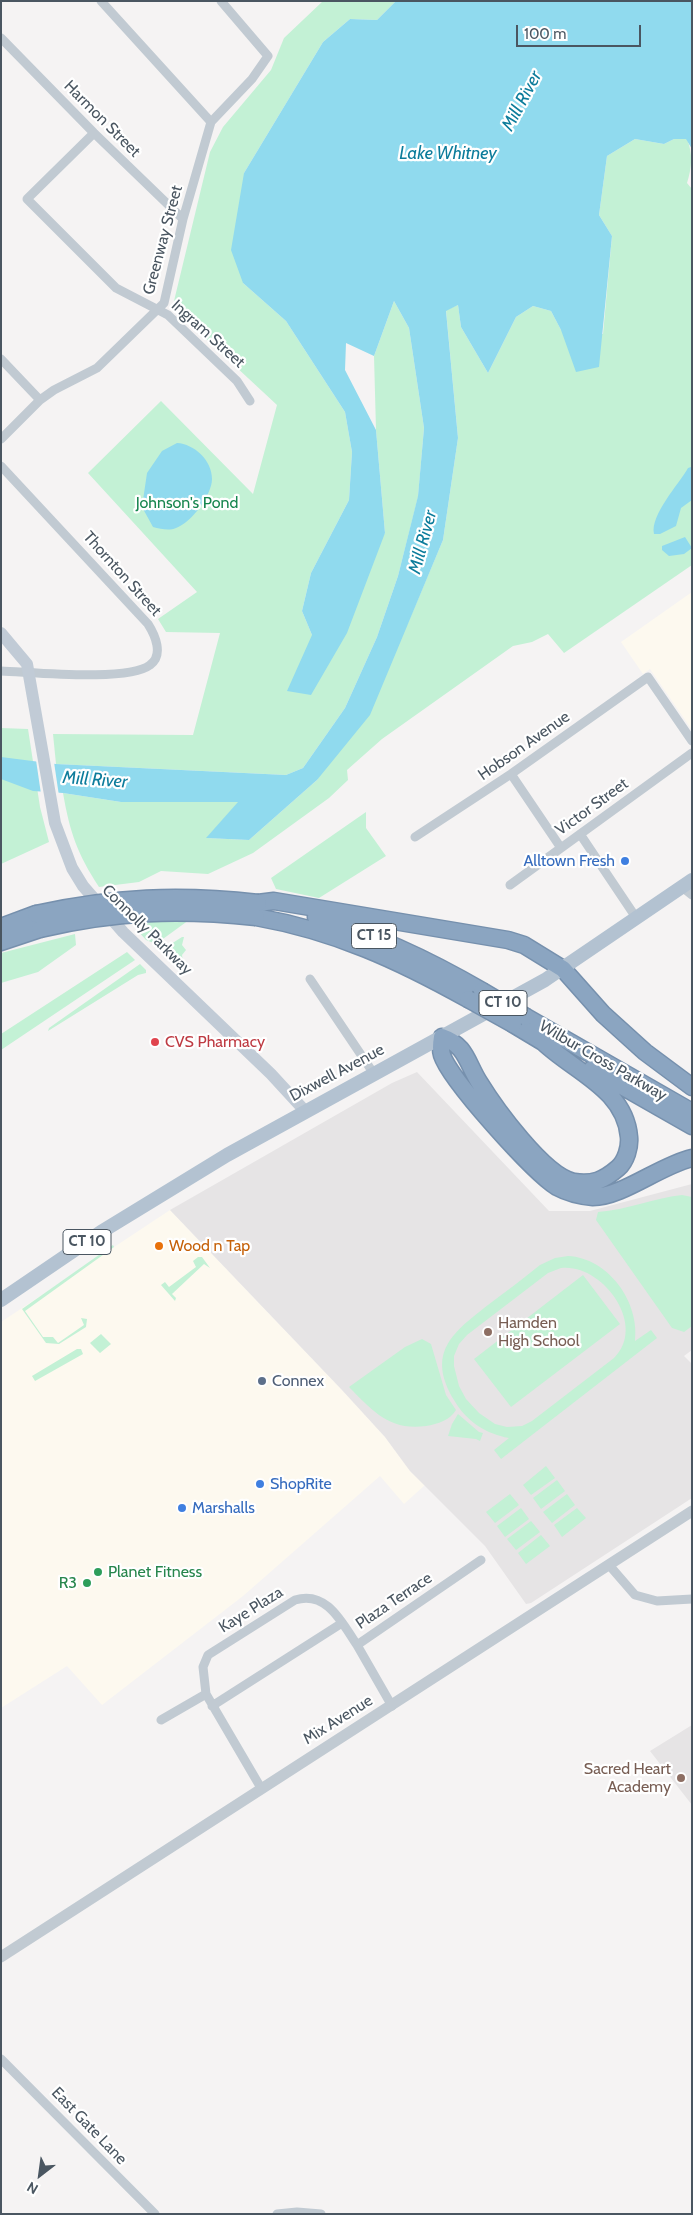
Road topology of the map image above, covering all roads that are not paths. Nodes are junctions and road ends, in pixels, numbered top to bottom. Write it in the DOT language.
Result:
graph roads {
  1 [pos="101,1"];
  2 [pos="221,1"];
  3 [pos="231,5"];
  4 [pos="1,38"];
  5 [pos="211,122"];
  6 [pos="94,133"];
  7 [pos="183,219"];
  8 [pos="158,310"];
  9 [pos="1,359"];
  10 [pos="40,400"];
  11 [pos="250,401"];
  12 [pos="1,438"];
  13 [pos="1,466"];
  14 [pos="1,633"];
  15 [pos="1,671"];
  16 [pos="30,672"];
  17 [pos="692,741"];
  18 [pos="692,753"];
  19 [pos="511,774"];
  20 [pos="580,834"];
  21 [pos="415,837"];
  22 [pos="561,848"];
  23 [pos="510,884"];
  24 [pos="689,888"];
  25 [pos="257,910"];
  26 [pos="637,919"];
  27 [pos="38,921"];
  28 [pos="1,927"];
  29 [pos="1,942"];
  30 [pos="564,969"];
  31 [pos="310,979"];
  32 [pos="519,1020"];
  33 [pos="442,1037"];
  34 [pos="541,1040"];
  35 [pos="374,1074"];
  36 [pos="692,1087"];
  37 [pos="305,1111"];
  38 [pos="692,1112"];
  39 [pos="692,1126"];
  40 [pos="692,1158"];
  41 [pos="1,1300"];
  42 [pos="692,1511"];
  43 [pos="481,1560"];
  44 [pos="609,1565"];
  45 [pos="692,1599"];
  46 [pos="342,1624"];
  47 [pos="357,1644"];
  48 [pos="206,1694"];
  49 [pos="212,1706"];
  50 [pos="392,1706"];
  51 [pos="161,1720"];
  52 [pos="261,1788"];
  53 [pos="1,1957"];
  54 [pos="1,2059"];
  55 [pos="155,2214"];
  56 [pos="278,2214"];
  57 [pos="321,2214"];
  1 -- 5 [label="street"];
  2 -- 3 [label="street"];
  3 -- 5 [label="street, Greenway Street"];
  4 -- 6 [label="street, Harmon Street"];
  5 -- 7 [label="street, Greenway Street"];
  6 -- 7 [label="street, Harmon Street"];
  6 -- 8 [label="street, Ingram Street"];
  7 -- 8 [label="street, Greenway Street"];
  8 -- 10 [label="street, Greenway Street"];
  8 -- 11 [label="street, Ingram Street"];
  9 -- 10 [label="street"];
  10 -- 12 [label="street, Greenway Street"];
  13 -- 16 [label="street, Thornton Street"];
  14 -- 16 [label="main road"];
  15 -- 16 [label="street, Thornton Street"];
  16 -- 37 [label="main road, Connolly Parkway"];
  17 -- 19 [label="street, Hobson Avenue"];
  18 -- 20 [label="street, Victor Street"];
  19 -- 21 [label="street, Hobson Avenue"];
  19 -- 22 [label="street"];
  20 -- 22 [label="street, Victor Street"];
  20 -- 26 [label="street"];
  22 -- 23 [label="street, Victor Street"];
  24 -- 26 [label="main road, Dixwell Avenue / CT 10"];
  25 -- 27 [label="highway, Wilbur Cross Parkway / CT 15, bridge"];
  25 -- 30 [label="highway"];
  25 -- 32 [label="highway, Wilbur Cross Parkway / CT 15, bridge"];
  26 -- 30 [label="main road, Dixwell Avenue / CT 10"];
  27 -- 28 [label="highway, Wilbur Cross Parkway / CT 15"];
  27 -- 29 [label="highway, Wilbur Cross Parkway / CT 15"];
  30 -- 33 [label="main road, Dixwell Avenue / CT 10"];
  30 -- 36 [label="highway"];
  31 -- 35 [label="street"];
  32 -- 34 [label="highway, Wilbur Cross Parkway / CT 15"];
  32 -- 38 [label="highway, Wilbur Cross Parkway / CT 15"];
  33 -- 34 [label="highway"];
  33 -- 35 [label="main road, Dixwell Avenue / CT 10"];
  33 -- 40 [label="highway"];
  34 -- 39 [label="highway, Wilbur Cross Parkway / CT 15"];
  35 -- 37 [label="main road, Dixwell Avenue / CT 10"];
  37 -- 41 [label="main road, Dixwell Avenue / CT 10"];
  42 -- 44 [label="street, Mix Avenue"];
  43 -- 47 [label="street, Plaza Terrace"];
  44 -- 45 [label="street"];
  44 -- 50 [label="street, Mix Avenue"];
  46 -- 47 [label="street, Kaye Plaza"];
  46 -- 48 [label="street, Kaye Plaza"];
  46 -- 49 [label="street"];
  47 -- 50 [label="street, Plaza Terrace"];
  48 -- 49 [label="street"];
  48 -- 51 [label="street"];
  49 -- 52 [label="street"];
  50 -- 52 [label="street, Mix Avenue"];
  52 -- 53 [label="street, Mix Avenue"];
  54 -- 55 [label="street, East Gate Lane"];
  56 -- 57 [label="street"];
}
